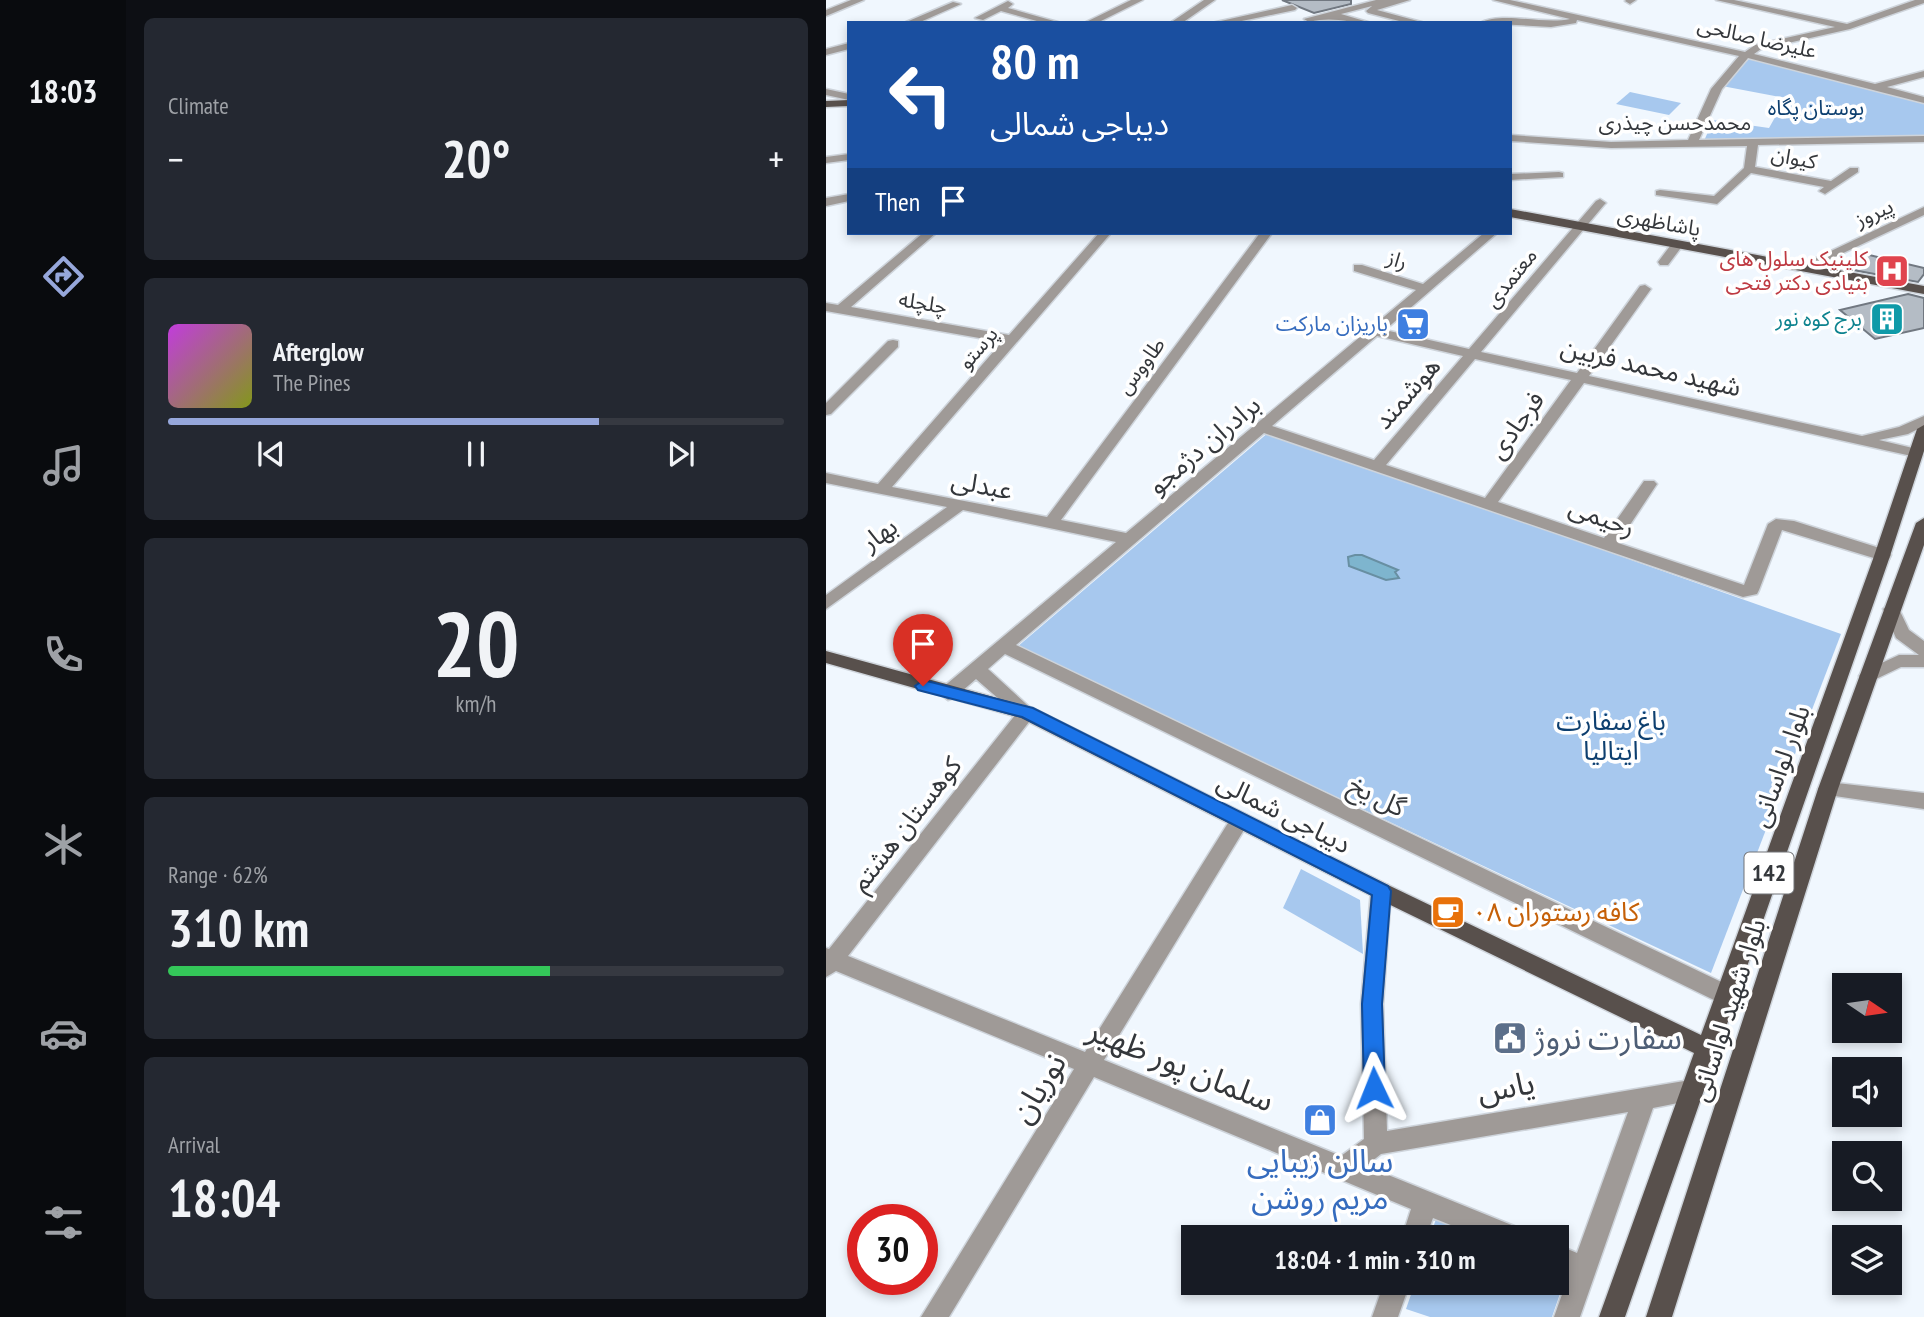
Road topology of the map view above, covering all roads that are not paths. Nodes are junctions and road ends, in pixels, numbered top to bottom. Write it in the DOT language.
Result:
graph roads {
  1 [pos="859,0"];
  2 [pos="1015,0"];
  3 [pos="1138,0"];
  4 [pos="1277,0"];
  5 [pos="1405,0"];
  6 [pos="1498,0"];
  7 [pos="1721,0"];
  8 [pos="1794,0"];
  9 [pos="1924,0"];
  10 [pos="1207,2"];
  11 [pos="1388,2"];
  12 [pos="1188,3"];
  13 [pos="1223,4"];
  14 [pos="956,5"];
  15 [pos="1582,5"];
  16 [pos="999,8"];
  17 [pos="1288,9"];
  18 [pos="1364,9"];
  19 [pos="1345,11"];
  20 [pos="826,13"];
  21 [pos="1781,13"];
  22 [pos="1330,14"];
  23 [pos="1574,17"];
  24 [pos="980,18"];
  25 [pos="1640,19"];
  26 [pos="1310,20"];
  27 [pos="1591,20"];
  28 [pos="914,21"];
  29 [pos="1048,21"];
  30 [pos="1093,21"];
  31 [pos="1178,21"];
  32 [pos="1226,21"];
  33 [pos="1358,21"];
  34 [pos="1420,21"];
  35 [pos="1423,21"];
  36 [pos="1771,22"];
  37 [pos="1512,23"];
  38 [pos="1512,24"];
  39 [pos="1847,27"];
  40 [pos="1629,29"];
  41 [pos="847,47"];
  42 [pos="826,52"];
  43 [pos="1746,55"];
  44 [pos="1924,74"];
  45 [pos="1877,88"];
  46 [pos="847,96"];
  47 [pos="827,97"];
  48 [pos="1924,100"];
  49 [pos="847,102"];
  50 [pos="1924,139"];
  51 [pos="1512,140"];
  52 [pos="1753,142"];
  53 [pos="1692,143"];
  54 [pos="847,157"];
  55 [pos="826,160"];
  56 [pos="1749,169"];
  57 [pos="1854,170"];
  58 [pos="1559,176"];
  59 [pos="1512,177"];
  60 [pos="1660,192"];
  61 [pos="847,197"];
  62 [pos="826,202"];
  63 [pos="1600,203"];
  64 [pos="1924,211"];
  65 [pos="1512,213"];
  66 [pos="1578,227"];
  67 [pos="928,235"];
  68 [pos="1103,235"];
  69 [pos="1265,235"];
  70 [pos="1488,235"];
  71 [pos="1677,245"];
  72 [pos="1664,262"];
  73 [pos="1357,268"];
  74 [pos="1801,268"];
  75 [pos="1425,289"];
  76 [pos="1645,289"];
  77 [pos="1924,290"];
  78 [pos="826,307"];
  79 [pos="841,309"];
  80 [pos="1375,332"];
  81 [pos="1012,340"];
  82 [pos="892,344"];
  83 [pos="1474,353"];
  84 [pos="1582,377"];
  85 [pos="826,411"];
  86 [pos="1924,420"];
  87 [pos="1264,428"];
  88 [pos="1924,429"];
  89 [pos="1858,439"];
  90 [pos="1916,453"];
  91 [pos="1377,466"];
  92 [pos="826,478"];
  93 [pos="1648,484"];
  94 [pos="882,489"];
  95 [pos="1489,503"];
  96 [pos="960,505"];
  97 [pos="1051,523"];
  98 [pos="1924,523"];
  99 [pos="1129,539"];
  100 [pos="1608,545"];
  101 [pos="1883,555"];
  102 [pos="826,603"];
  103 [pos="1891,610"];
  104 [pos="1004,646"];
  105 [pos="1924,650"];
  106 [pos="826,657"];
  107 [pos="1924,661"];
  108 [pos="976,669"];
  109 [pos="1868,676"];
  110 [pos="948,693"];
  111 [pos="1027,713"];
  112 [pos="1828,789"];
  113 [pos="1924,801"];
  114 [pos="1240,820"];
  115 [pos="1381,891"];
  116 [pos="828,962"];
  117 [pos="1726,995"];
  118 [pos="1706,1048"];
  119 [pos="1090,1064"];
  120 [pos="1690,1091"];
  121 [pos="1645,1097"];
  122 [pos="1376,1144"];
  123 [pos="1346,1167"];
  124 [pos="1426,1202"];
  125 [pos="1418,1225"];
  126 [pos="1481,1225"];
  127 [pos="1569,1262"];
  128 [pos="1584,1268"];
  129 [pos="1393,1295"];
  130 [pos="934,1317"];
  131 [pos="1385,1317"];
  132 [pos="1567,1317"];
  133 [pos="1612,1317"];
  134 [pos="1659,1317"];
  1 -- 20 [label="street"];
  2 -- 16 [label="street"];
  3 -- 30 [label="street"];
  4 -- 17 [label="street"];
  5 -- 11 [label="street"];
  6 -- 23 [label="street, علیرضا صالحی"];
  7 -- 21 [label="street"];
  8 -- 21 [label="street"];
  9 -- 39 [label="street"];
  10 -- 12 [label="street"];
  10 -- 13 [label="street"];
  10 -- 31 [label="street"];
  11 -- 18 [label="street"];
  11 -- 19 [label="street"];
  11 -- 35 [label="street"];
  14 -- 28 [label="street"];
  15 -- 23 [label="street"];
  16 -- 24 [label="street"];
  16 -- 29 [label="street"];
  17 -- 26 [label="street"];
  17 -- 32 [label="street"];
  18 -- 19 [label="street"];
  18 -- 34 [label="street"];
  19 -- 22 [label="street"];
  21 -- 36 [label="street"];
  21 -- 39 [label="street"];
  22 -- 26 [label="street"];
  22 -- 33 [label="street"];
  23 -- 27 [label="street, علیرضا صالحی"];
  23 -- 37 [label="street"];
  25 -- 40 [label="street"];
  27 -- 38 [label="street"];
  27 -- 40 [label="street, علیرضا صالحی"];
  39 -- 43 [label="street"];
  40 -- 43 [label="street, علیرضا صالحی"];
  41 -- 42 [label="street"];
  43 -- 45 [label="street, علیرضا صالحی"];
  43 -- 53 [label="street"];
  44 -- 45 [label="street"];
  45 -- 48 [label="street, علیرضا صالحی"];
  46 -- 47 [label="street"];
  47 -- 49 [label="main road"];
  50 -- 52 [label="street, محمدحسن چیذری"];
  51 -- 53 [label="street, محمدحسن چیذری"];
  52 -- 53 [label="street, محمدحسن چیذری"];
  52 -- 56 [label="street"];
  54 -- 55 [label="street"];
  56 -- 57 [label="street, کیوان"];
  56 -- 60 [label="street"];
  58 -- 59 [label="street"];
  61 -- 62 [label="street"];
  63 -- 66 [label="street, معتمدی"];
  64 -- 74 [label="street, پیروز"];
  65 -- 66 [label="main road, پاشاظهری"];
  66 -- 71 [label="main road, پاشاظهری"];
  66 -- 83 [label="street, معتمدی"];
  67 -- 79 [label="street"];
  68 -- 81 [label="street, پرستو"];
  69 -- 97 [label="street, طاووس"];
  70 -- 75 [label="street, برادران دژمجو"];
  71 -- 72 [label="street"];
  71 -- 74 [label="main road, پاشاظهری"];
  73 -- 75 [label="street, راز"];
  74 -- 77 [label="main road, پاشاظهری"];
  75 -- 80 [label="street, برادران دژمجو"];
  76 -- 84 [label="street, فرجادی"];
  78 -- 79 [label="street, چلچله"];
  79 -- 81 [label="street, چلچله"];
  80 -- 83 [label="street, شهید محمد فربین"];
  80 -- 87 [label="street, برادران دژمجو"];
  81 -- 94 [label="street, پرستو"];
  82 -- 85 [label="street"];
  83 -- 84 [label="street, شهید محمد فربین"];
  83 -- 91 [label="street, هوشمند"];
  84 -- 89 [label="street, شهید محمد فربین"];
  84 -- 95 [label="street, فرجادی"];
  86 -- 89 [label="street"];
  87 -- 91 [label="street, رحیمی"];
  87 -- 99 [label="street, برادران دژمجو"];
  88 -- 90 [label="main road, بلوار لواسانی / 142"];
  89 -- 90 [label="street, شهید محمد فربین"];
  90 -- 101 [label="main road, بلوار لواسانی / 142"];
  91 -- 95 [label="street, رحیمی"];
  92 -- 94 [label="street, عبدلی"];
  93 -- 100 [label="street"];
  94 -- 96 [label="street, عبدلی"];
  95 -- 100 [label="street, رحیمی"];
  96 -- 97 [label="street, عبدلی"];
  96 -- 102 [label="street, بهار"];
  97 -- 99 [label="street, عبدلی"];
  98 -- 103 [label="main road, بلوار شهید لواسانی / 142"];
  99 -- 104 [label="street, برادران دژمجو"];
  100 -- 101 [label="street, رحیمی"];
  101 -- 117 [label="main road, بلوار لواسانی / 142"];
  103 -- 105 [label="street"];
  103 -- 109 [label="main road, بلوار شهید لواسانی / 142"];
  104 -- 108 [label="street, برادران دژمجو"];
  104 -- 117 [label="street, گل یخ"];
  106 -- 110 [label="main road, دیباجی شمالی"];
  107 -- 109 [label="street"];
  108 -- 110 [label="street, برادران دژمجو"];
  108 -- 111 [label="street"];
  109 -- 112 [label="main road, بلوار شهید لواسانی / 142"];
  110 -- 111 [label="main road, دیباجی شمالی"];
  111 -- 114 [label="main road, دیباجی شمالی"];
  111 -- 116 [label="street, کوهستان هشتم"];
  112 -- 113 [label="street"];
  112 -- 134 [label="main road, بلوار شهید لواسانی / 142"];
  114 -- 115 [label="main road, دیباجی شمالی"];
  114 -- 119 [label="street, نوریان"];
  115 -- 118 [label="main road, دیباجی شمالی"];
  115 -- 122 [label="street"];
  116 -- 119 [label="street, سلمان پور ظهیر"];
  117 -- 118 [label="main road, بلوار لواسانی / 142"];
  118 -- 120 [label="main road, بلوار لواسانی / 142"];
  119 -- 123 [label="street, سلمان پور ظهیر"];
  119 -- 130 [label="street, نوریان"];
  120 -- 121 [label="street, یاس"];
  120 -- 133 [label="main road, بلوار لواسانی / 142"];
  121 -- 122 [label="street, یاس"];
  121 -- 128 [label="street"];
  122 -- 123 [label="street, یاس"];
  123 -- 124 [label="street, سلمان پور ظهیر"];
  124 -- 125 [label="street"];
  124 -- 126 [label="street, سلمان پور ظهیر"];
  127 -- 128 [label="street"];
  128 -- 132 [label="street"];
  129 -- 131 [label="street"];
}
